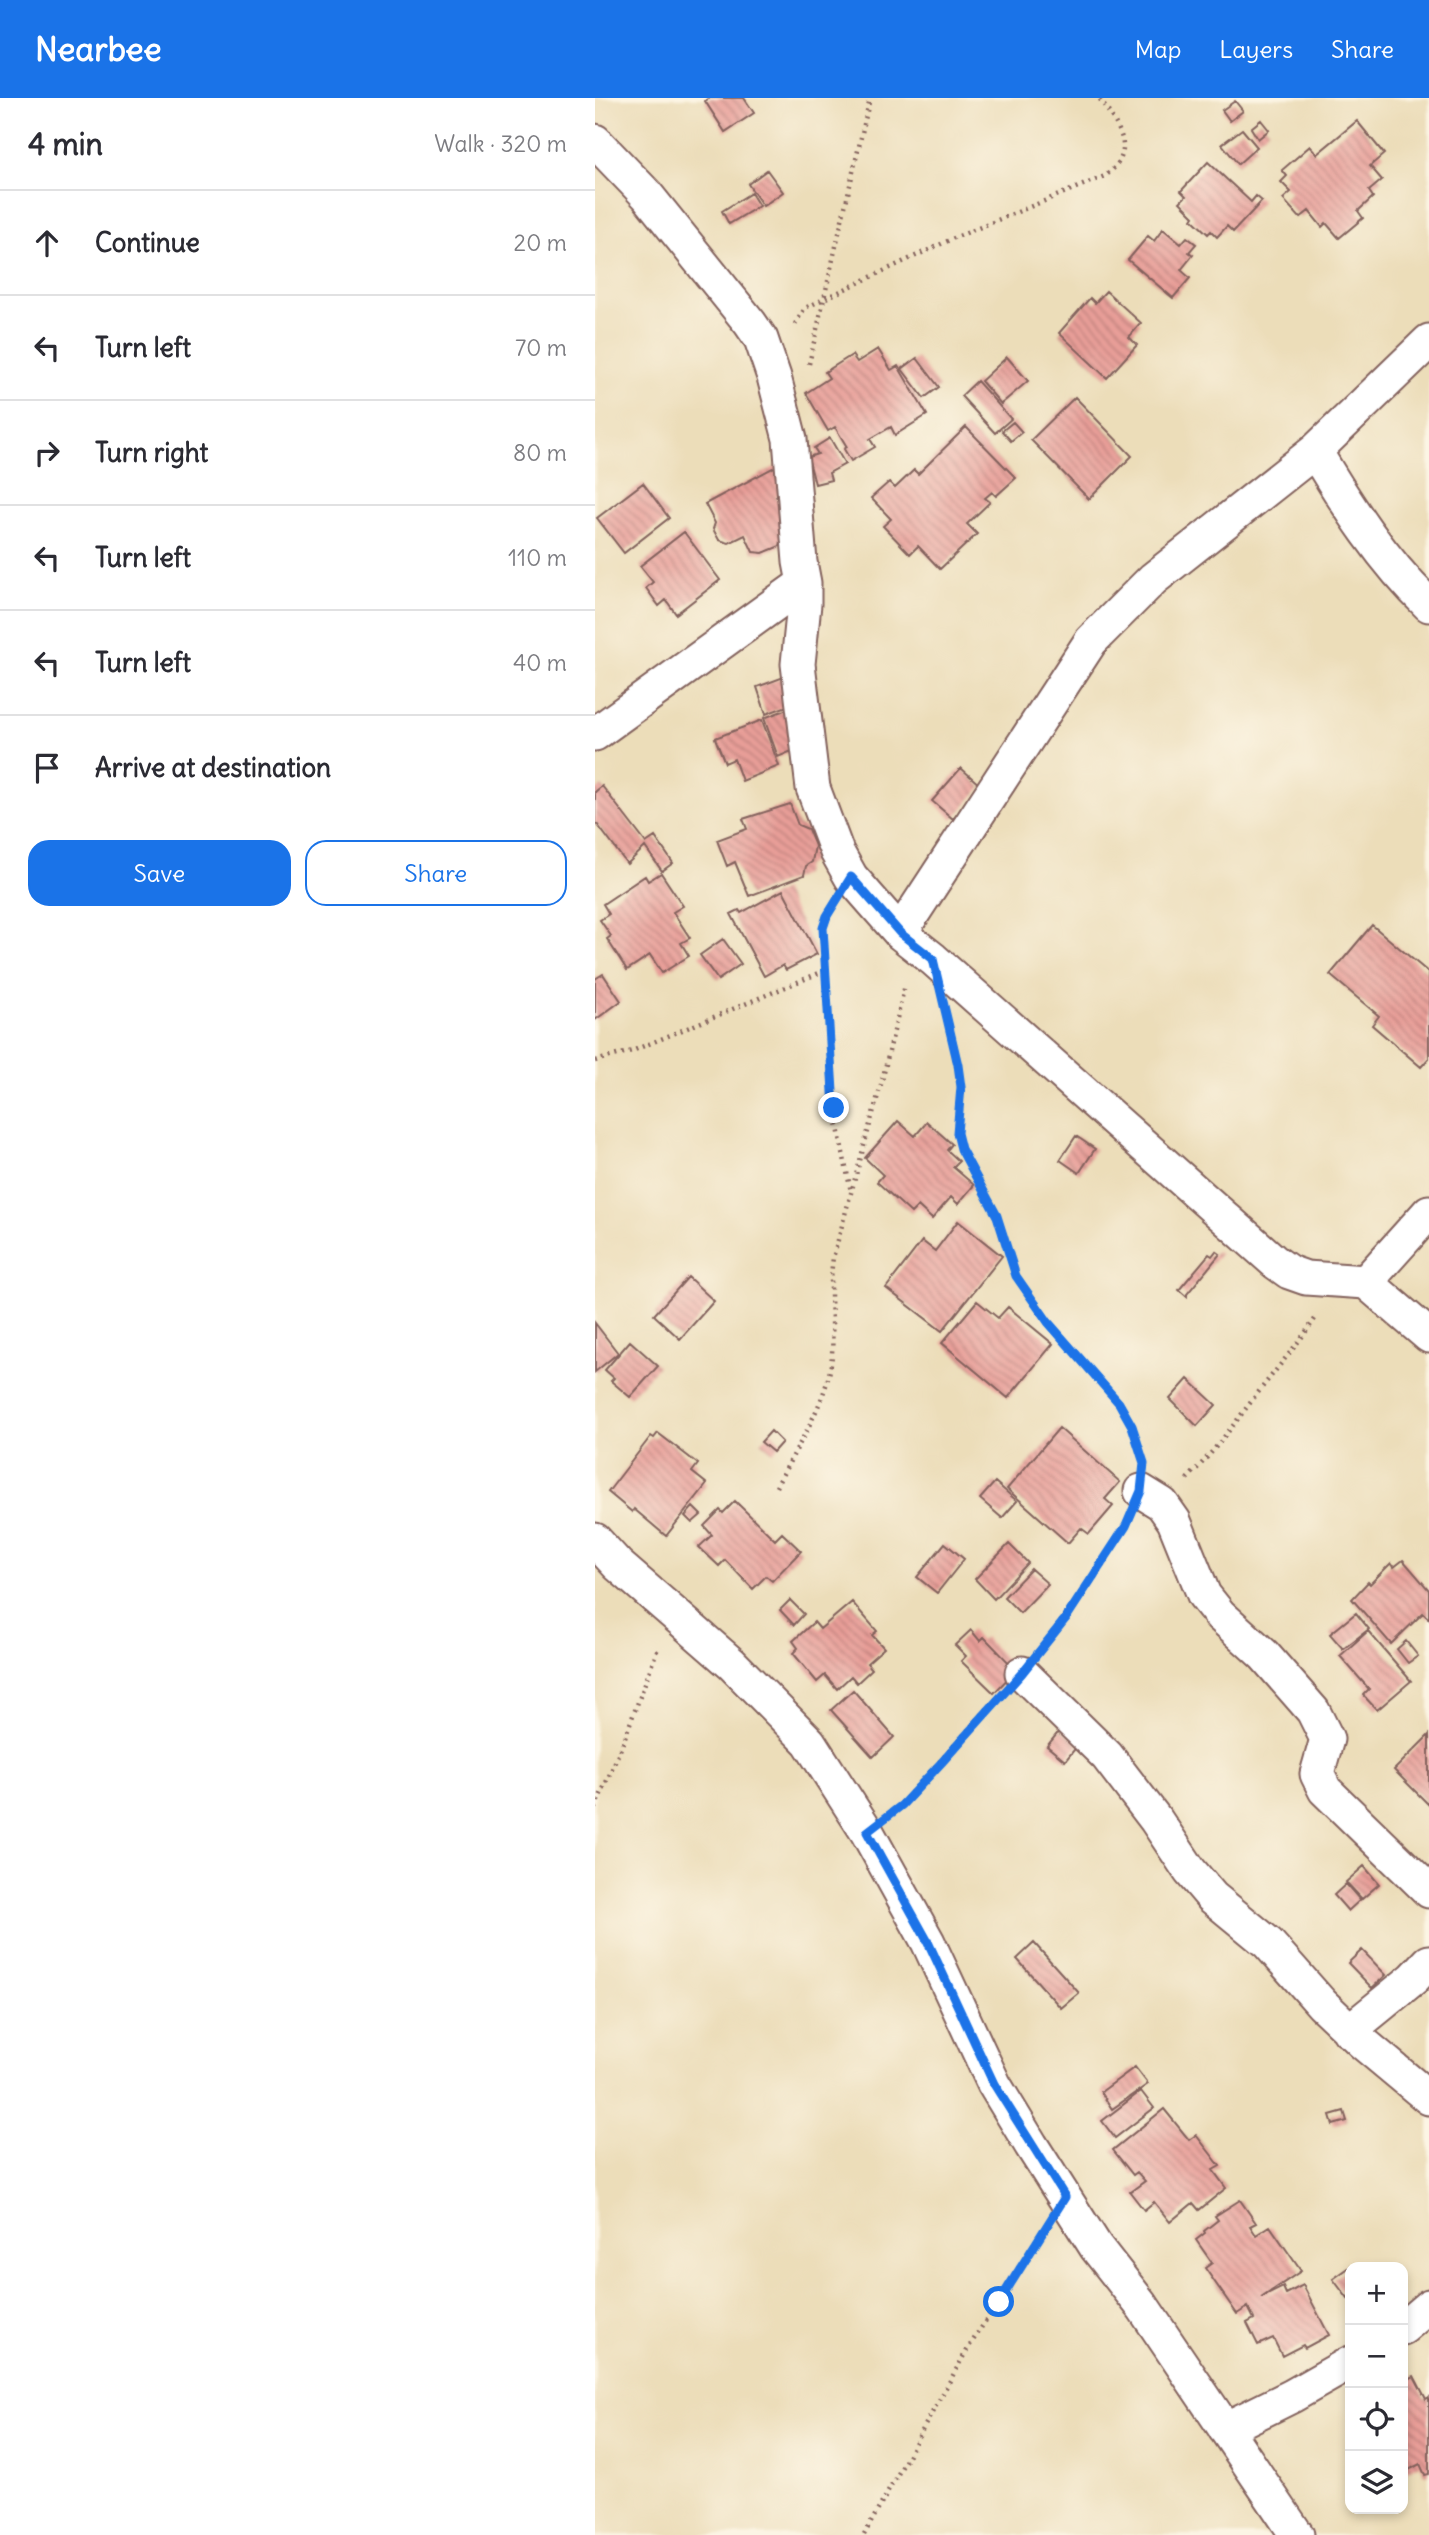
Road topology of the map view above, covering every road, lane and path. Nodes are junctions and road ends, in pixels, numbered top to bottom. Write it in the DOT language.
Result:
graph roads {
  1 [pos="870,98"];
  2 [pos="1100,98"];
  3 [pos="595,141"];
  4 [pos="826,298"];
  5 [pos="1429,341"];
  6 [pos="790,376"];
  7 [pos="1315,451"];
  8 [pos="804,583"];
  9 [pos="1429,605"];
  10 [pos="595,734"];
  11 [pos="851,877"];
  12 [pos="907,938"];
  13 [pos="824,971"];
  14 [pos="949,1023"];
  15 [pos="595,1061"];
  16 [pos="851,1192"];
  17 [pos="1429,1212"];
  18 [pos="1353,1282"];
  19 [pos="1429,1336"];
  20 [pos="776,1487"];
  21 [pos="1151,1497"];
  22 [pos="595,1540"];
  23 [pos="671,1611"];
  24 [pos="1022,1673"];
  25 [pos="595,1808"];
  26 [pos="867,1832"];
  27 [pos="1429,1891"];
  28 [pos="1429,1962"];
  29 [pos="1349,2031"];
  30 [pos="1429,2098"];
  31 [pos="1065,2197"];
  32 [pos="1429,2306"];
  33 [pos="1407,2325"];
  34 [pos="1345,2366"];
  35 [pos="1225,2429"];
  36 [pos="864,2535"];
  37 [pos="1297,2535"];
  1 -- 4 [label="path"];
  2 -- 4 [label="path"];
  3 -- 6 [label="street"];
  4 -- 6 [label="path"];
  4 -- 6 [label="path"];
  5 -- 7 [label="street"];
  6 -- 8 [label="street"];
  7 -- 9 [label="street"];
  7 -- 12 [label="street"];
  8 -- 10 [label="street"];
  8 -- 11 [label="street"];
  11 -- 12 [label="street"];
  11 -- 13 [label="path"];
  12 -- 16 [label="path"];
  12 -- 18 [label="street"];
  13 -- 15 [label="path"];
  13 -- 16 [label="path"];
  14 -- 21 [label="path"];
  16 -- 20 [label="path"];
  17 -- 18 [label="street"];
  18 -- 19 [label="street"];
  18 -- 21 [label="path"];
  21 -- 24 [label="path"];
  21 -- 27 [label="street"];
  22 -- 23 [label="street"];
  23 -- 25 [label="path"];
  23 -- 26 [label="street"];
  24 -- 26 [label="path"];
  24 -- 29 [label="street"];
  26 -- 31 [label="street"];
  28 -- 29 [label="street"];
  29 -- 30 [label="street"];
  31 -- 35 [label="street"];
  31 -- 36 [label="path"];
  32 -- 33 [label="street"];
  34 -- 35 [label="street"];
  35 -- 37 [label="street"];
}
